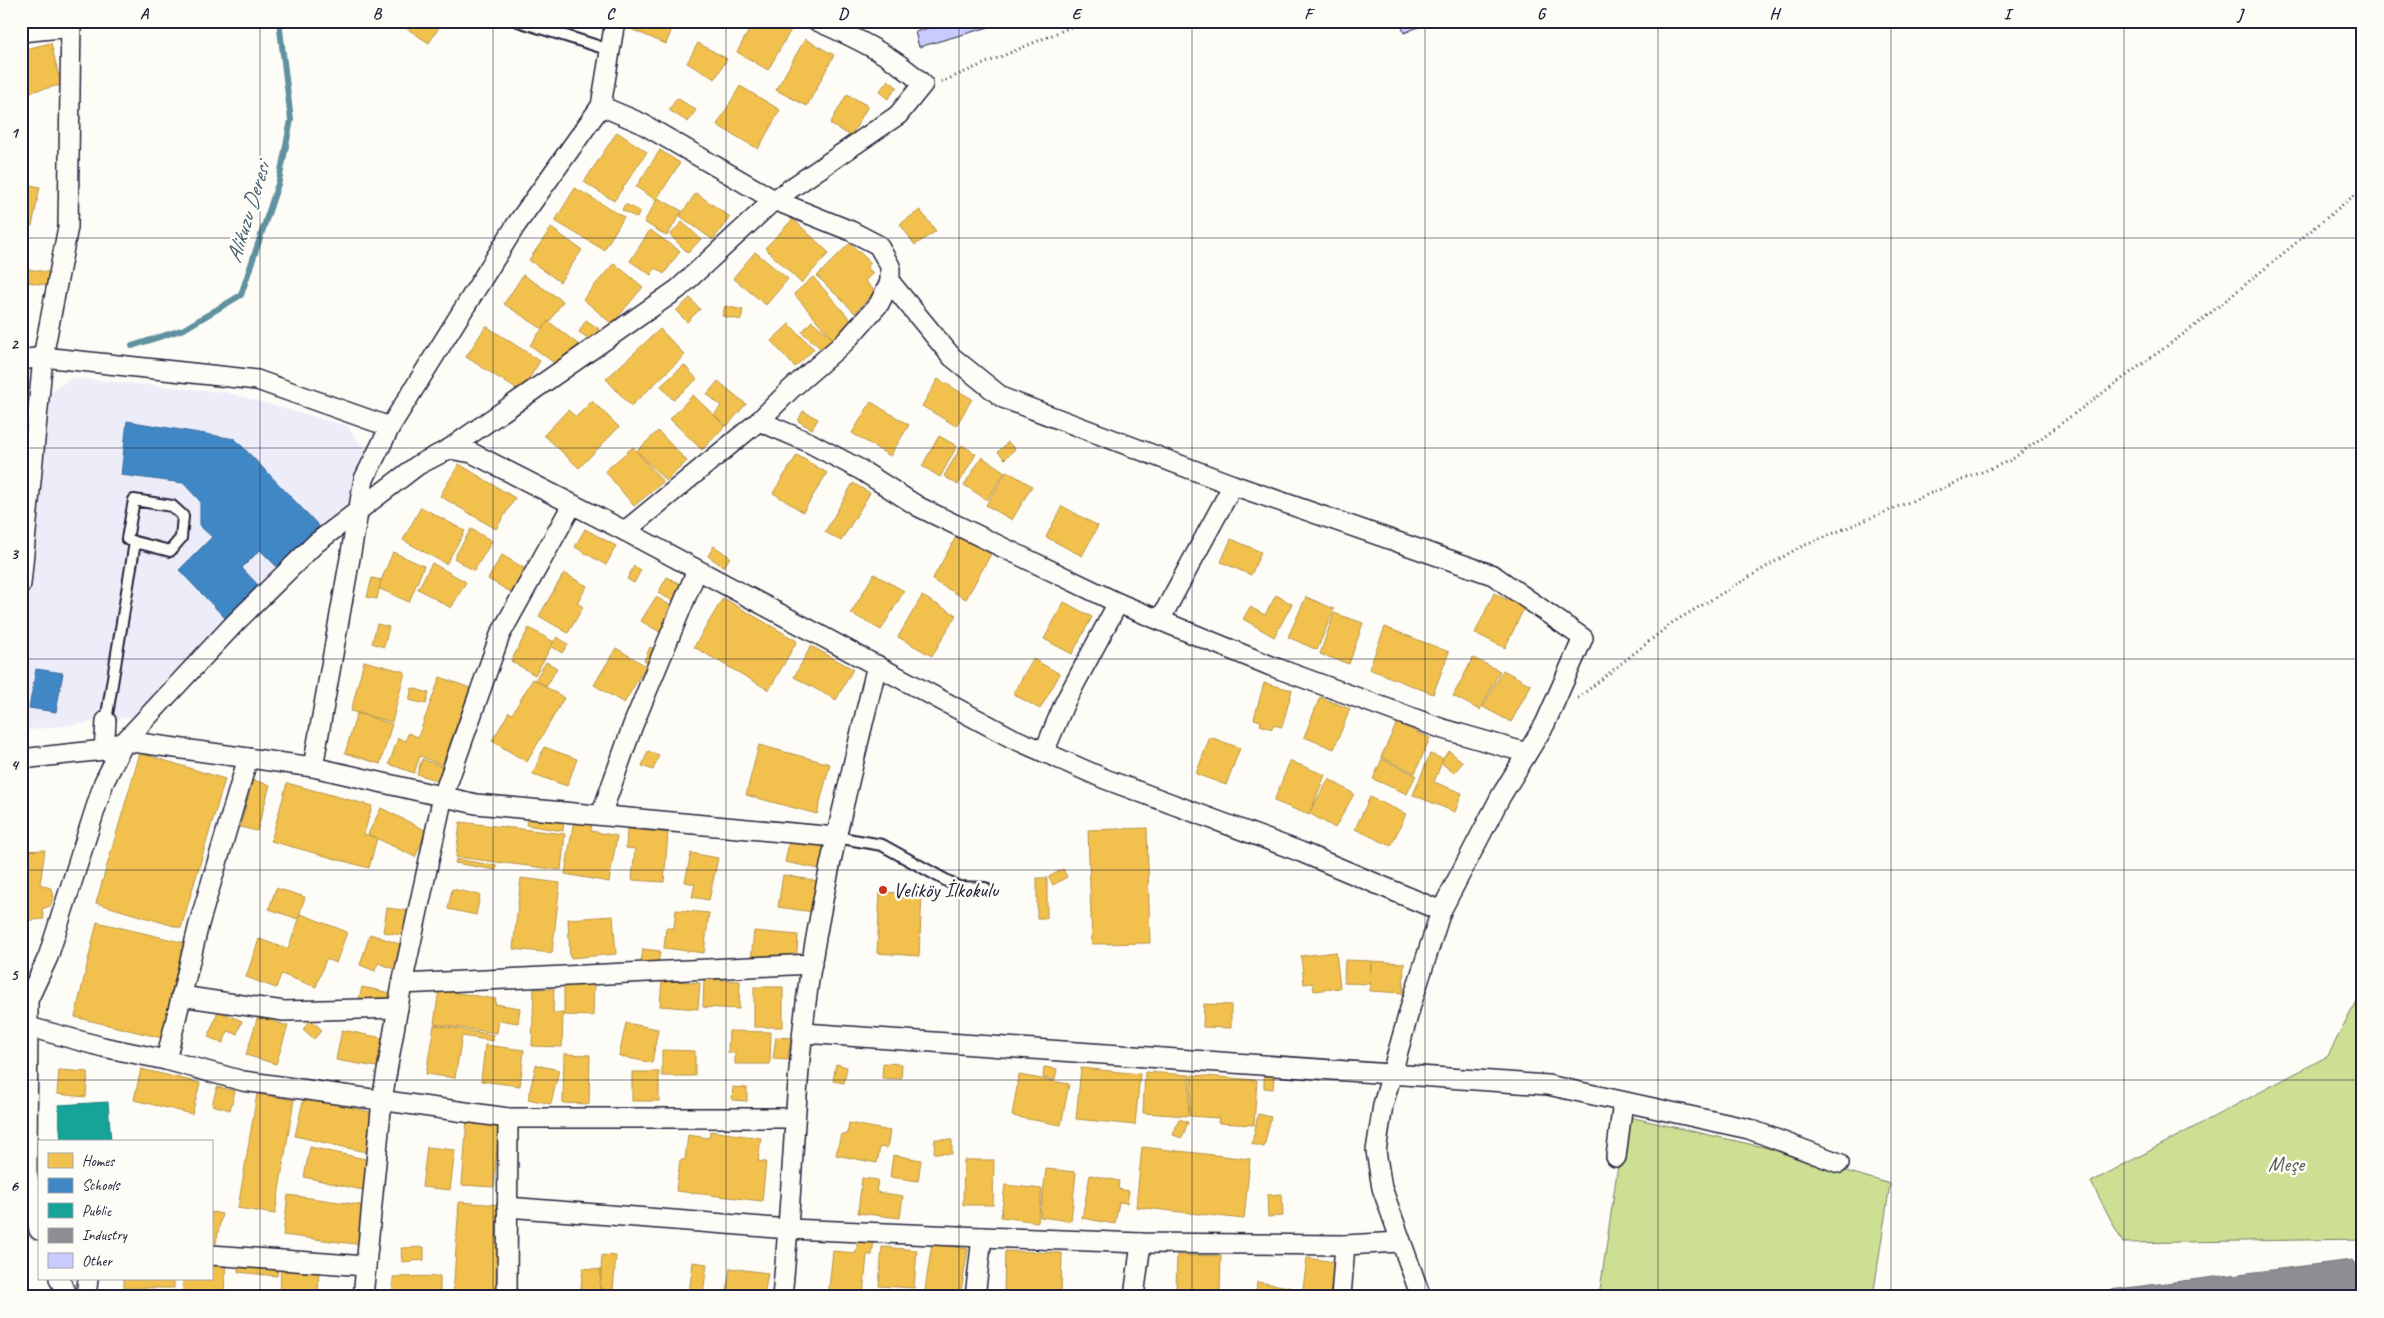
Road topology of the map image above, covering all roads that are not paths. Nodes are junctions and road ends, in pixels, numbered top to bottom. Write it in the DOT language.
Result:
graph roads {
  1 [pos="518,21"];
  2 [pos="615,21"];
  3 [pos="817,21"];
  4 [pos="71,24"];
  5 [pos="21,32"];
  6 [pos="610,50"];
  7 [pos="601,106"];
  8 [pos="774,200"];
  9 [pos="890,282"];
  10 [pos="44,357"];
  11 [pos="21,360"];
  12 [pos="758,421"];
  13 [pos="390,427"];
  14 [pos="449,450"];
  15 [pos="1233,485"];
  16 [pos="572,505"];
  17 [pos="360,507"];
  18 [pos="626,531"];
  19 [pos="135,542"];
  20 [pos="23,552"];
  21 [pos="697,570"];
  22 [pos="21,584"];
  23 [pos="1118,603"];
  24 [pos="1160,620"];
  25 [pos="877,665"];
  26 [pos="106,721"];
  27 [pos="125,741"];
  28 [pos="104,750"];
  29 [pos="1044,752"];
  30 [pos="1527,753"];
  31 [pos="248,758"];
  32 [pos="21,759"];
  33 [pos="313,767"];
  34 [pos="442,796"];
  35 [pos="601,815"];
  36 [pos="836,836"];
  37 [pos="985,888"];
  38 [pos="1441,911"];
  39 [pos="812,964"];
  40 [pos="402,984"];
  41 [pos="182,996"];
  42 [pos="398,1008"];
  43 [pos="26,1020"];
  44 [pos="804,1033"];
  45 [pos="166,1060"];
  46 [pos="1392,1073"];
  47 [pos="382,1100"];
  48 [pos="1623,1102"];
  49 [pos="508,1118"];
  50 [pos="795,1118"];
  51 [pos="1616,1158"];
  52 [pos="1839,1163"];
  53 [pos="507,1207"];
  54 [pos="38,1225"];
  55 [pos="789,1229"];
  56 [pos="982,1237"];
  57 [pos="1400,1242"];
  58 [pos="1141,1243"];
  59 [pos="1344,1245"];
  60 [pos="212,1256"];
  61 [pos="366,1266"];
  62 [pos="60,1280"];
  63 [pos="88,1280"];
  64 [pos="69,1297"];
  65 [pos="86,1297"];
  66 [pos="363,1297"];
  67 [pos="506,1297"];
  68 [pos="782,1297"];
  69 [pos="975,1297"];
  70 [pos="1134,1297"];
  71 [pos="1341,1297"];
  72 [pos="1421,1297"];
  1 -- 6 [label="lane"];
  2 -- 6 [label="street"];
  3 -- 8 [label="street"];
  4 -- 5 [label="street"];
  4 -- 10 [label="street"];
  6 -- 7 [label="street"];
  7 -- 8 [label="street"];
  7 -- 13 [label="street"];
  8 -- 9 [label="street"];
  8 -- 14 [label="street"];
  9 -- 12 [label="street"];
  9 -- 15 [label="street"];
  10 -- 11 [label="street"];
  10 -- 13 [label="street"];
  10 -- 20 [label="street"];
  12 -- 18 [label="street"];
  12 -- 23 [label="street"];
  13 -- 17 [label="street"];
  14 -- 16 [label="street"];
  14 -- 17 [label="street"];
  15 -- 24 [label="street"];
  15 -- 30 [label="street"];
  16 -- 18 [label="street"];
  16 -- 34 [label="street"];
  17 -- 27 [label="street"];
  17 -- 33 [label="street"];
  18 -- 21 [label="street"];
  19 -- 19 [label="lane"];
  19 -- 26 [label="lane"];
  20 -- 22 [label="street"];
  21 -- 25 [label="street"];
  21 -- 35 [label="street"];
  23 -- 24 [label="street"];
  23 -- 29 [label="street"];
  24 -- 30 [label="street"];
  25 -- 29 [label="street"];
  25 -- 36 [label="street"];
  26 -- 28 [label="street"];
  27 -- 28 [label="street"];
  27 -- 31 [label="street"];
  27 -- 43 [label="street"];
  28 -- 32 [label="street"];
  29 -- 38 [label="street"];
  30 -- 38 [label="street"];
  31 -- 33 [label="street"];
  31 -- 41 [label="street"];
  33 -- 34 [label="street"];
  34 -- 35 [label="street"];
  34 -- 40 [label="street"];
  35 -- 36 [label="street"];
  36 -- 37 [label="lane"];
  36 -- 39 [label="street"];
  38 -- 46 [label="street"];
  39 -- 40 [label="street"];
  39 -- 44 [label="street"];
  40 -- 42 [label="street"];
  41 -- 42 [label="street"];
  41 -- 45 [label="street"];
  42 -- 47 [label="street"];
  43 -- 45 [label="street"];
  43 -- 54 [label="street"];
  44 -- 46 [label="street"];
  44 -- 50 [label="street"];
  45 -- 47 [label="street"];
  46 -- 48 [label="street"];
  46 -- 57 [label="street"];
  47 -- 49 [label="street"];
  47 -- 61 [label="street"];
  48 -- 51 [label="street"];
  48 -- 52 [label="street"];
  49 -- 50 [label="street"];
  49 -- 53 [label="street"];
  50 -- 55 [label="street"];
  53 -- 55 [label="street"];
  53 -- 67 [label="street"];
  55 -- 56 [label="street"];
  55 -- 68 [label="street"];
  56 -- 58 [label="street"];
  56 -- 69 [label="street"];
  57 -- 59 [label="street"];
  57 -- 72 [label="street"];
  58 -- 59 [label="street"];
  58 -- 70 [label="street"];
  59 -- 71 [label="street"];
  60 -- 61 [label="street"];
  61 -- 66 [label="street"];
  62 -- 64 [label="street"];
  63 -- 65 [label="street"];
}
